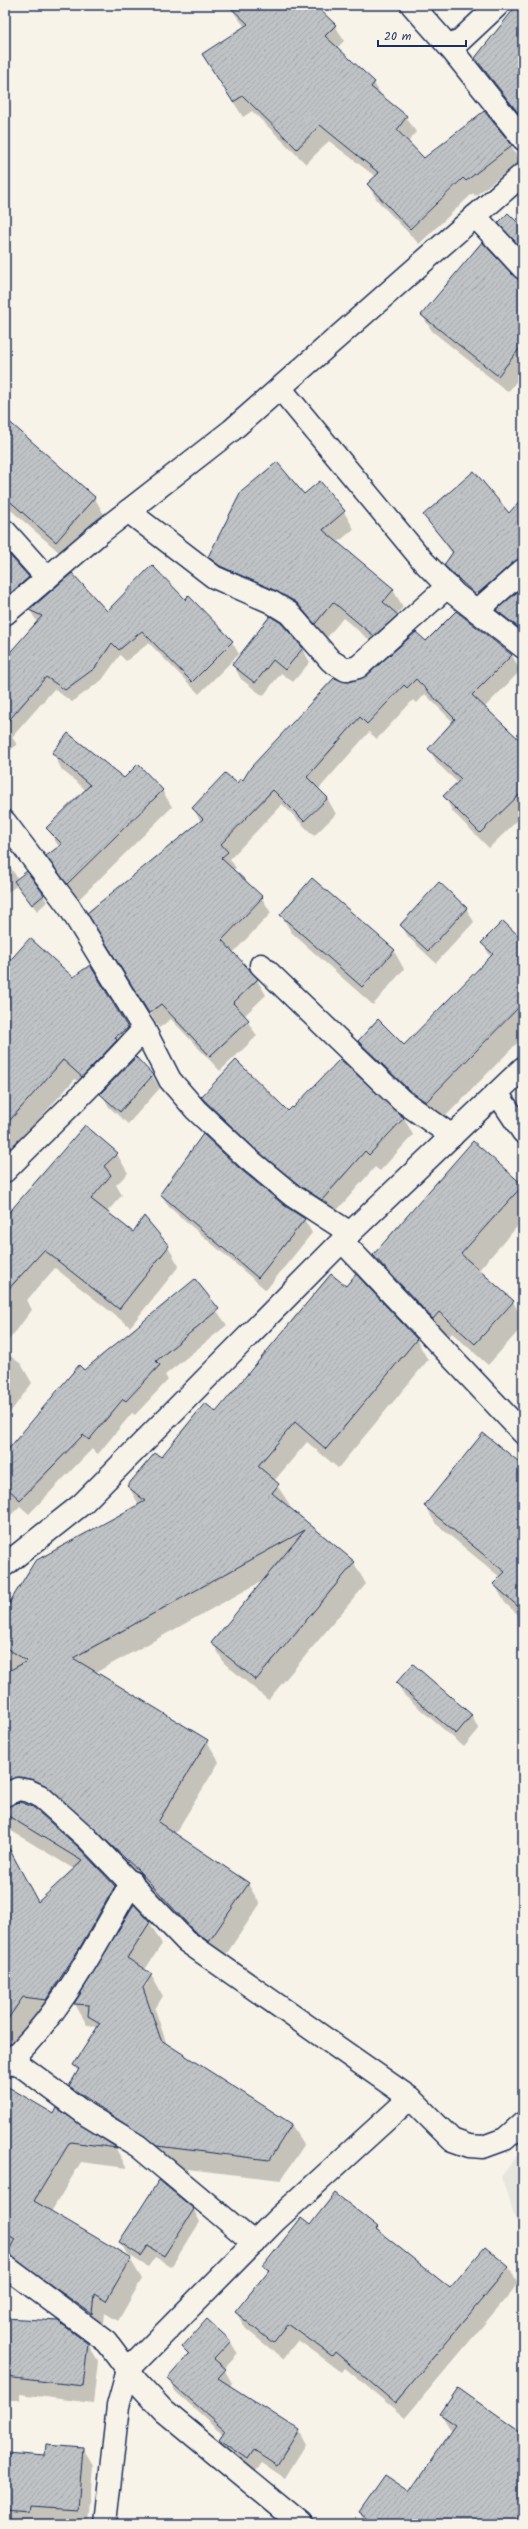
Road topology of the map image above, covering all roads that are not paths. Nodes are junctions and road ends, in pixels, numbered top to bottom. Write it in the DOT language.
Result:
graph roads {
  1 [pos="412,5"];
  2 [pos="498,5"];
  3 [pos="451,49"];
  4 [pos="523,139"];
  5 [pos="523,174"];
  6 [pos="475,216"];
  7 [pos="523,268"];
  8 [pos="280,388"];
  9 [pos="128,511"];
  10 [pos="5,531"];
  11 [pos="523,570"];
  12 [pos="47,578"];
  13 [pos="448,586"];
  14 [pos="477,611"];
  15 [pos="5,614"];
  16 [pos="523,647"];
  17 [pos="5,822"];
  18 [pos="261,965"];
  19 [pos="144,1029"];
  20 [pos="523,1068"];
  21 [pos="497,1094"];
  22 [pos="523,1132"];
  23 [pos="452,1136"];
  24 [pos="5,1171"];
  25 [pos="346,1237"];
  26 [pos="523,1433"];
  27 [pos="5,1565"];
  28 [pos="5,1795"];
  29 [pos="132,1882"];
  30 [pos="8,2063"];
  31 [pos="410,2098"];
  32 [pos="523,2123"];
  33 [pos="254,2244"];
  34 [pos="5,2266"];
  35 [pos="128,2370"];
  36 [pos="105,2524"];
  37 [pos="301,2524"];
  1 -- 3 [label="street"];
  2 -- 3 [label="street"];
  3 -- 4 [label="street"];
  5 -- 6 [label="street"];
  6 -- 7 [label="street"];
  6 -- 8 [label="street"];
  8 -- 9 [label="street"];
  8 -- 13 [label="street"];
  9 -- 12 [label="street"];
  9 -- 13 [label="street"];
  10 -- 12 [label="street"];
  11 -- 14 [label="street"];
  12 -- 15 [label="street"];
  13 -- 14 [label="street"];
  14 -- 16 [label="street"];
  17 -- 19 [label="street"];
  18 -- 23 [label="street"];
  19 -- 24 [label="street"];
  19 -- 25 [label="street"];
  20 -- 21 [label="street"];
  21 -- 22 [label="street"];
  21 -- 23 [label="street"];
  23 -- 25 [label="street"];
  25 -- 26 [label="street"];
  25 -- 27 [label="street"];
  28 -- 29 [label="street"];
  29 -- 30 [label="street"];
  29 -- 31 [label="street"];
  30 -- 33 [label="street"];
  31 -- 32 [label="street"];
  31 -- 33 [label="street"];
  33 -- 35 [label="street"];
  34 -- 35 [label="street"];
  35 -- 36 [label="street"];
  35 -- 37 [label="street"];
}
